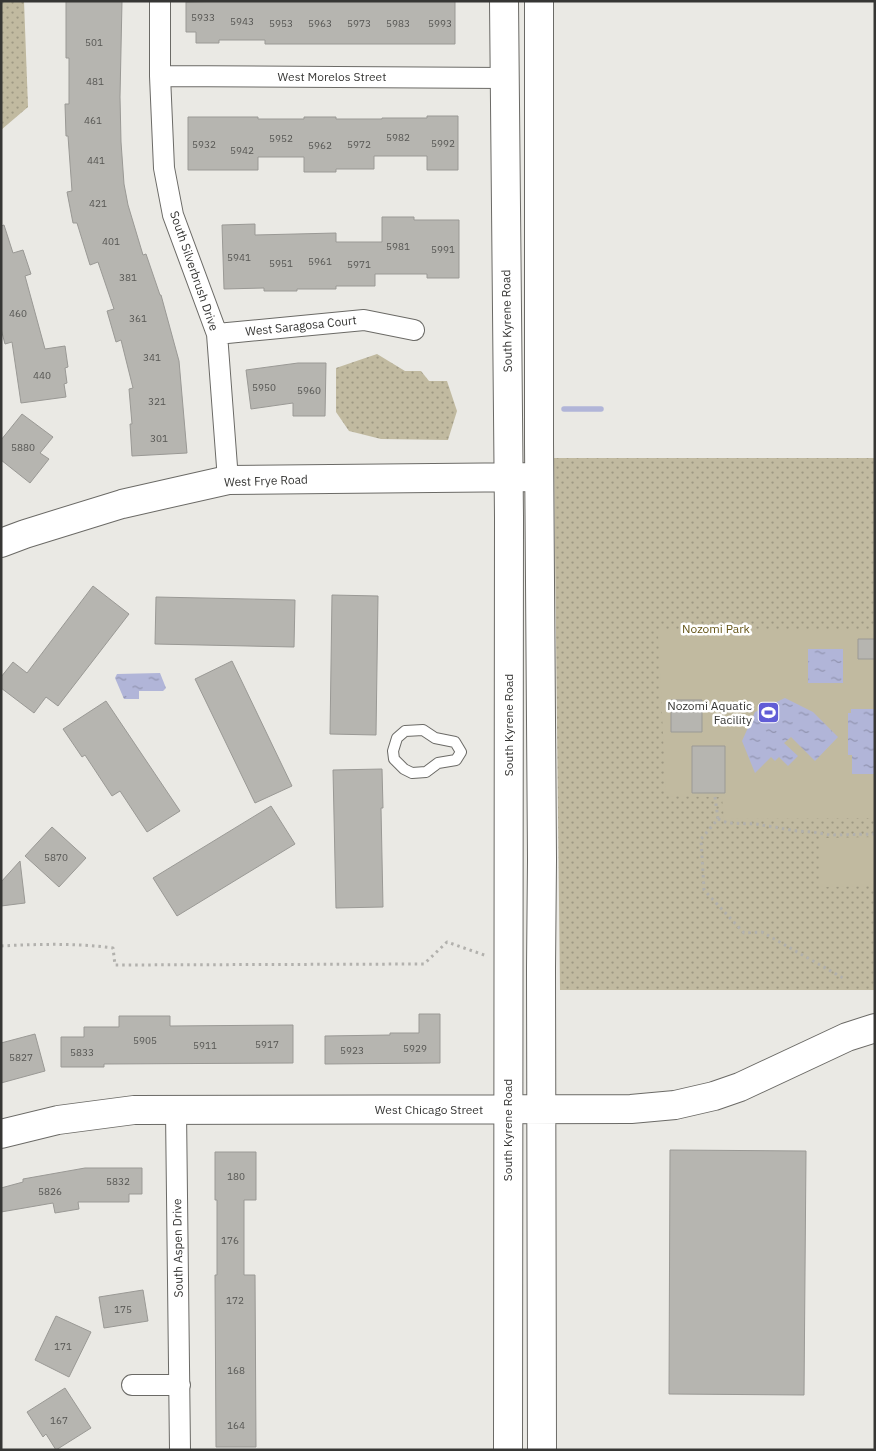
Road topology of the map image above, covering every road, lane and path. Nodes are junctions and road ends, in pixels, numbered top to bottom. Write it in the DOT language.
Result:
graph roads {
  1 [pos="160,1"];
  2 [pos="504,1"];
  3 [pos="539,1"];
  4 [pos="160,76"];
  5 [pos="504,78"];
  6 [pos="414,330"];
  7 [pos="217,334"];
  8 [pos="508,477"];
  9 [pos="539,478"];
  10 [pos="228,480"];
  11 [pos="1,543"];
  12 [pos="461,752"];
  13 [pos="716,797"];
  14 [pos="718,820"];
  15 [pos="875,834"];
  16 [pos="1,946"];
  17 [pos="508,956"];
  18 [pos="843,978"];
  19 [pos="875,1028"];
  20 [pos="508,1110"];
  21 [pos="541,1110"];
  22 [pos="176,1111"];
  23 [pos="1,1134"];
  24 [pos="132,1385"];
  25 [pos="180,1385"];
  26 [pos="180,1450"];
  27 [pos="508,1450"];
  28 [pos="542,1450"];
  1 -- 4 [label="street, South Silverbrush Drive"];
  2 -- 5 [label="main road, South Kyrene Road"];
  3 -- 9 [label="main road"];
  4 -- 5 [label="street, West Morelos Street"];
  4 -- 7 [label="street, South Silverbrush Drive"];
  5 -- 8 [label="main road, South Kyrene Road"];
  6 -- 7 [label="street, West Saragosa Court"];
  7 -- 10 [label="street, South Silverbrush Drive"];
  8 -- 9 [label="main road, West Frye Road"];
  8 -- 10 [label="main road, West Frye Road"];
  8 -- 17 [label="main road, South Kyrene Road"];
  9 -- 21 [label="main road"];
  10 -- 11 [label="main road, West Frye Road"];
  12 -- 12 [label="lane"];
  13 -- 14 [label="path"];
  14 -- 15 [label="path"];
  14 -- 18 [label="path"];
  16 -- 17 [label="path"];
  17 -- 20 [label="main road, South Kyrene Road"];
  19 -- 21 [label="main road, West Chicago Street"];
  20 -- 21 [label="main road, West Chicago Street"];
  20 -- 22 [label="main road, West Chicago Street"];
  20 -- 27 [label="main road, South Kyrene Road"];
  21 -- 28 [label="main road"];
  22 -- 23 [label="main road, West Chicago Street"];
  22 -- 25 [label="street, South Aspen Drive"];
  24 -- 25 [label="street"];
  25 -- 26 [label="street, South Aspen Drive"];
}
